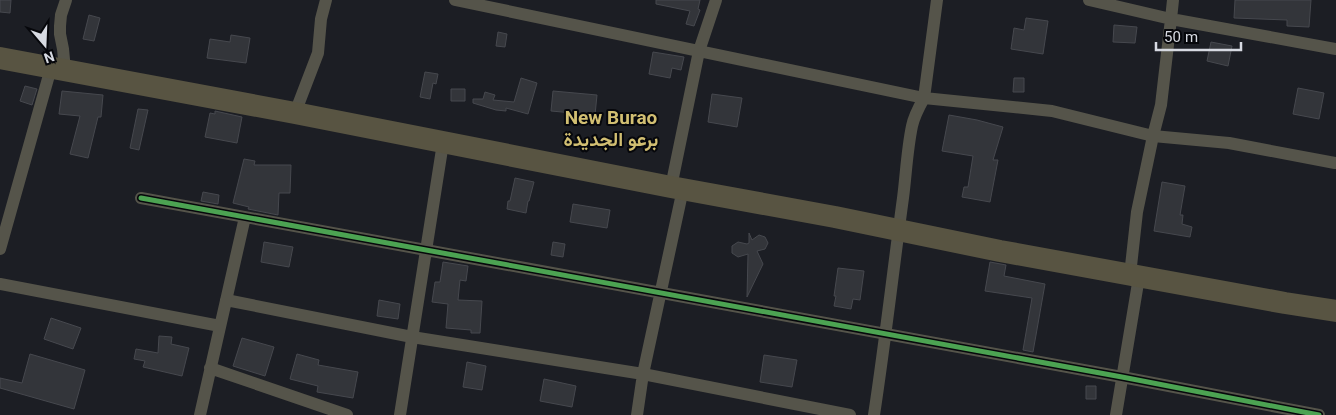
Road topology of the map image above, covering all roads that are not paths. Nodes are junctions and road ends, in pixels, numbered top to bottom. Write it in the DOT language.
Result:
graph roads {
  1 [pos="66,0"];
  2 [pos="326,0"];
  3 [pos="455,0"];
  4 [pos="716,0"];
  5 [pos="937,0"];
  6 [pos="1089,0"];
  7 [pos="1173,0"];
  8 [pos="1170,19"];
  9 [pos="1336,49"];
  10 [pos="699,51"];
  11 [pos="0,58"];
  12 [pos="58,69"];
  13 [pos="924,98"];
  14 [pos="295,113"];
  15 [pos="1153,136"];
  16 [pos="443,143"];
  17 [pos="1335,163"];
  18 [pos="677,188"];
  19 [pos="141,198"];
  20 [pos="245,217"];
  21 [pos="898,230"];
  22 [pos="0,249"];
  23 [pos="426,250"];
  24 [pos="1135,276"];
  25 [pos="0,284"];
  26 [pos="661,292"];
  27 [pos="226,300"];
  28 [pos="1336,310"];
  29 [pos="220,326"];
  30 [pos="886,334"];
  31 [pos="412,337"];
  32 [pos="210,368"];
  33 [pos="643,374"];
  34 [pos="1122,377"];
  35 [pos="200,415"];
  36 [pos="347,415"];
  37 [pos="400,415"];
  38 [pos="637,415"];
  39 [pos="850,415"];
  40 [pos="874,415"];
  41 [pos="1116,415"];
  42 [pos="1320,415"];
  1 -- 12 [label="street"];
  2 -- 14 [label="street"];
  3 -- 10 [label="street"];
  4 -- 10 [label="street"];
  5 -- 13 [label="street"];
  6 -- 8 [label="street"];
  7 -- 8 [label="street"];
  8 -- 9 [label="street"];
  8 -- 15 [label="street"];
  10 -- 13 [label="street"];
  10 -- 18 [label="street"];
  11 -- 12 [label="highway"];
  12 -- 14 [label="highway"];
  12 -- 22 [label="street"];
  13 -- 15 [label="street"];
  13 -- 21 [label="street"];
  14 -- 16 [label="highway"];
  15 -- 17 [label="street"];
  15 -- 24 [label="street"];
  16 -- 18 [label="highway"];
  16 -- 23 [label="street"];
  18 -- 21 [label="highway"];
  18 -- 26 [label="street"];
  19 -- 20 [label="street"];
  20 -- 23 [label="street"];
  20 -- 27 [label="street"];
  21 -- 24 [label="highway"];
  21 -- 30 [label="street"];
  23 -- 26 [label="street"];
  23 -- 31 [label="street"];
  24 -- 28 [label="highway"];
  24 -- 34 [label="street"];
  25 -- 29 [label="street"];
  26 -- 30 [label="street"];
  26 -- 33 [label="street"];
  27 -- 29 [label="street"];
  27 -- 31 [label="street"];
  29 -- 32 [label="street"];
  30 -- 34 [label="street"];
  30 -- 40 [label="street"];
  31 -- 33 [label="street"];
  31 -- 37 [label="street"];
  32 -- 35 [label="street"];
  32 -- 36 [label="street"];
  33 -- 38 [label="street"];
  33 -- 39 [label="street"];
  34 -- 41 [label="street"];
  34 -- 42 [label="street"];
}
